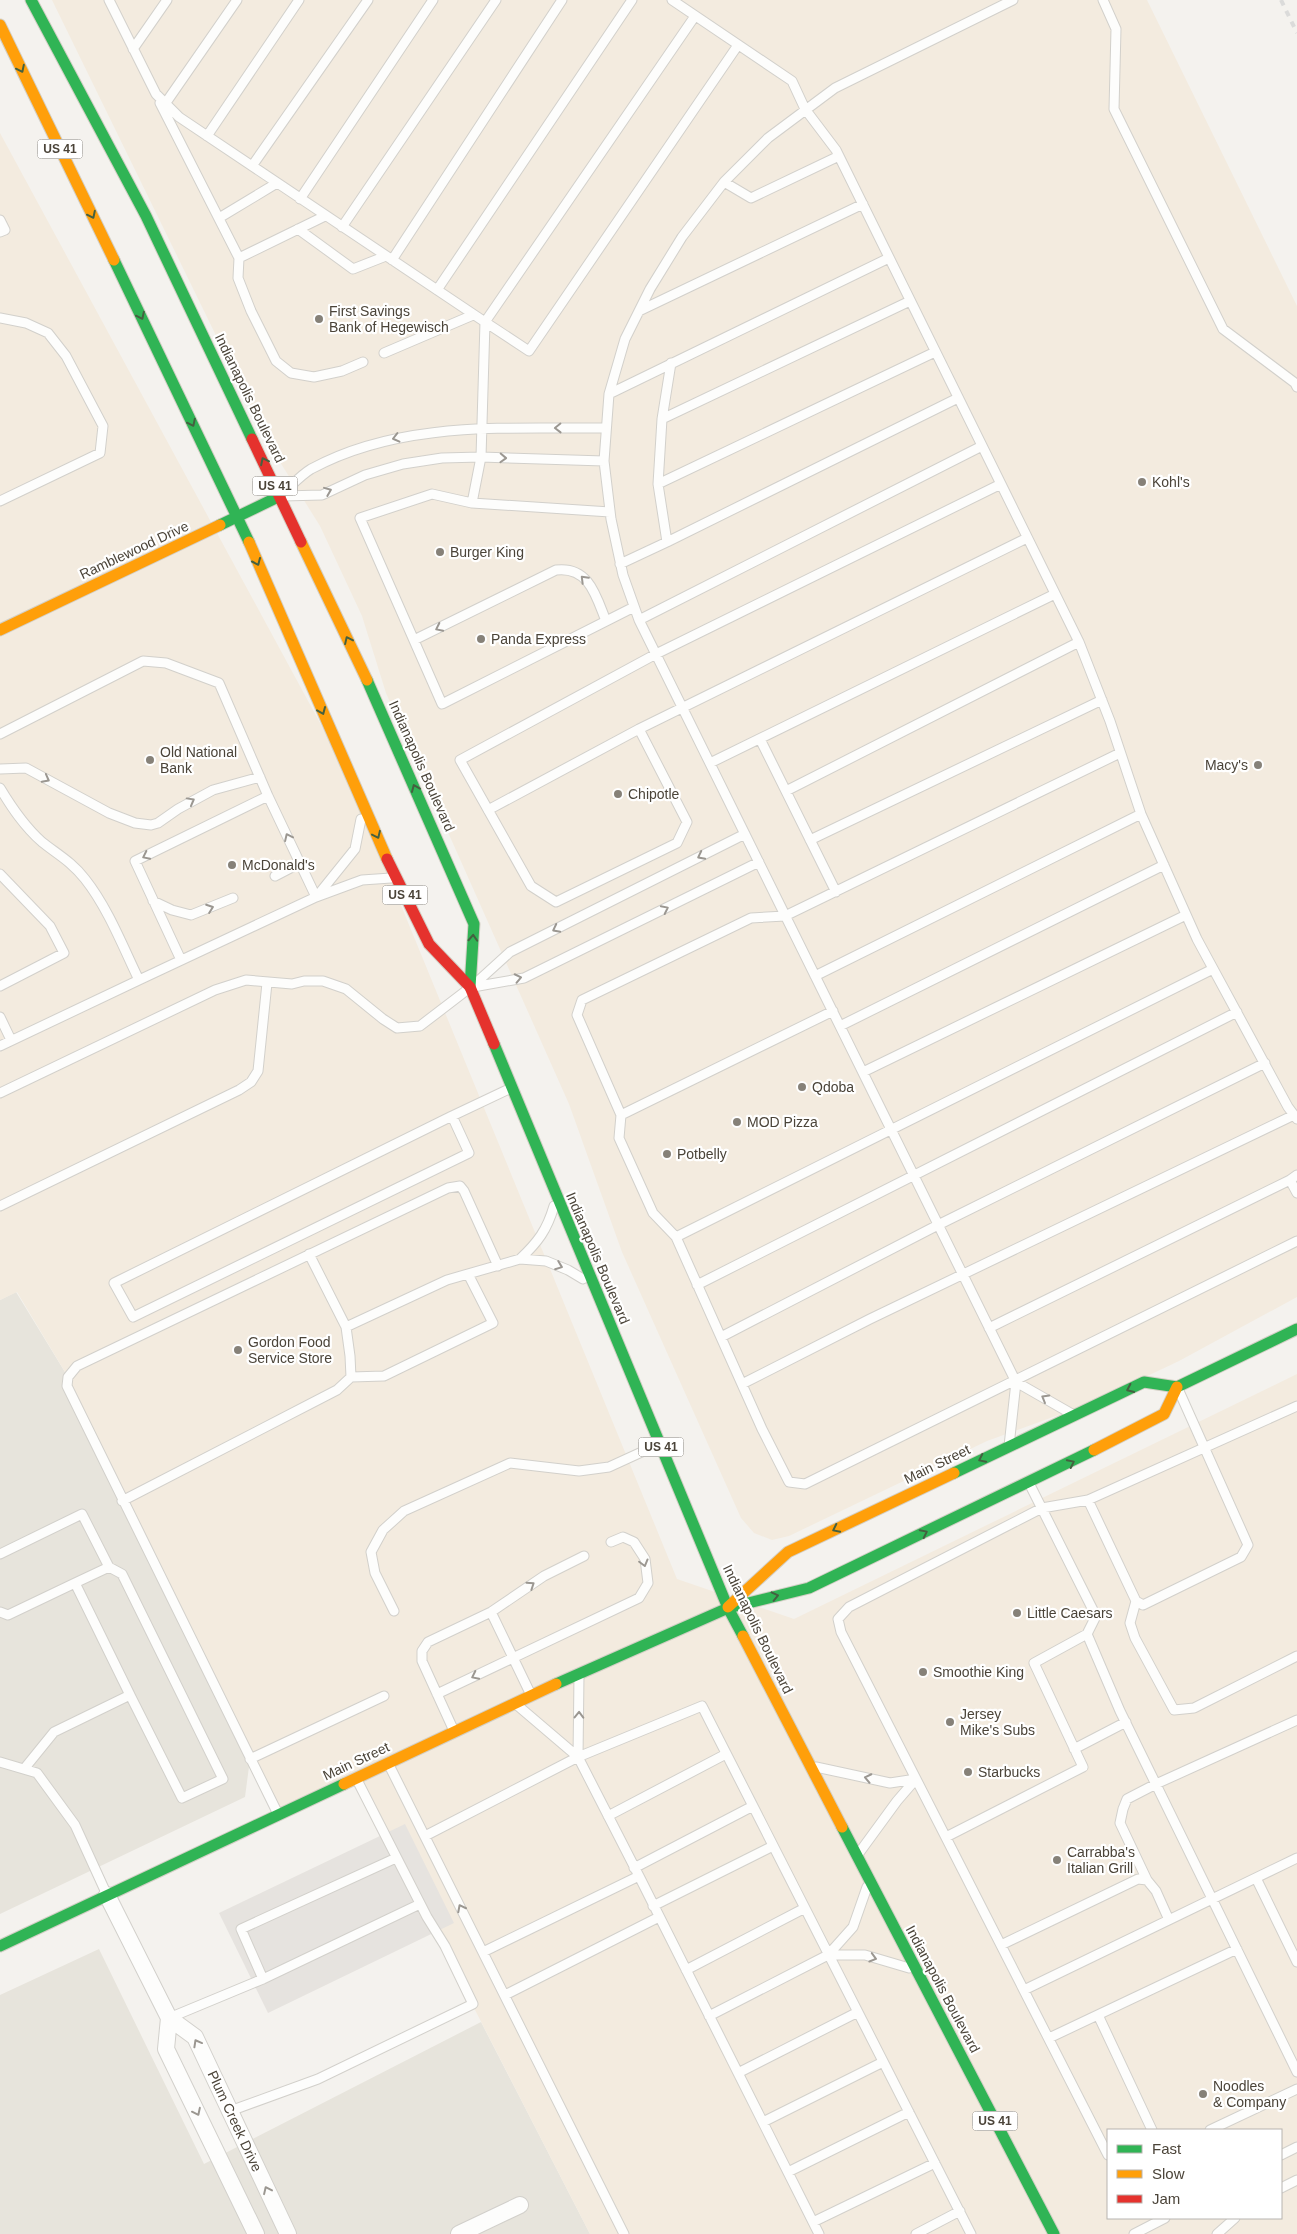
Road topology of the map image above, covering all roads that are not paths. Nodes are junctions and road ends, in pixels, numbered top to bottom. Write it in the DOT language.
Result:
graph roads {
  1 [pos="31,0"];
  2 [pos="109,0"];
  3 [pos="167,0"];
  4 [pos="237,0"];
  5 [pos="299,0"];
  6 [pos="368,0"];
  7 [pos="432,0"];
  8 [pos="496,0"];
  9 [pos="562,0"];
  10 [pos="632,0"];
  11 [pos="672,0"];
  12 [pos="1013,0"];
  13 [pos="1103,0"];
  14 [pos="695,16"];
  15 [pos="0,26"];
  16 [pos="738,45"];
  17 [pos="133,49"];
  18 [pos="156,94"];
  19 [pos="165,104"];
  20 [pos="805,109"];
  21 [pos="207,136"];
  22 [pos="839,156"];
  23 [pos="252,166"];
  24 [pos="724,182"];
  25 [pos="277,183"];
  26 [pos="300,199"];
  27 [pos="863,204"];
  28 [pos="326,216"];
  29 [pos="219,218"];
  30 [pos="0,220"];
  31 [pos="342,227"];
  32 [pos="298,229"];
  33 [pos="0,232"];
  34 [pos="239,258"];
  35 [pos="389,258"];
  36 [pos="889,258"];
  37 [pos="437,290"];
  38 [pos="910,301"];
  39 [pos="638,311"];
  40 [pos="473,314"];
  41 [pos="0,318"];
  42 [pos="485,322"];
  43 [pos="935,352"];
  44 [pos="384,353"];
  45 [pos="363,362"];
  46 [pos="671,363"];
  47 [pos="1297,388"];
  48 [pos="608,394"];
  49 [pos="958,398"];
  50 [pos="662,419"];
  51 [pos="606,428"];
  52 [pos="482,429"];
  53 [pos="982,446"];
  54 [pos="481,457"];
  55 [pos="604,461"];
  56 [pos="658,484"];
  57 [pos="1001,484"];
  58 [pos="280,496"];
  59 [pos="0,501"];
  60 [pos="472,503"];
  61 [pos="610,512"];
  62 [pos="238,517"];
  63 [pos="1028,538"];
  64 [pos="667,542"];
  65 [pos="620,564"];
  66 [pos="1055,594"];
  67 [pos="634,607"];
  68 [pos="639,620"];
  69 [pos="606,621"];
  70 [pos="0,630"];
  71 [pos="414,640"];
  72 [pos="1078,642"];
  73 [pos="656,654"];
  74 [pos="1102,700"];
  75 [pos="683,708"];
  76 [pos="639,730"];
  77 [pos="0,734"];
  78 [pos="760,739"];
  79 [pos="1120,753"];
  80 [pos="710,763"];
  81 [pos="0,769"];
  82 [pos="260,777"];
  83 [pos="0,788"];
  84 [pos="786,791"];
  85 [pos="268,796"];
  86 [pos="364,807"];
  87 [pos="488,810"];
  88 [pos="1140,814"];
  89 [pos="745,834"];
  90 [pos="810,840"];
  91 [pos="759,862"];
  92 [pos="300,863"];
  93 [pos="1164,865"];
  94 [pos="0,874"];
  95 [pos="275,876"];
  96 [pos="396,878"];
  97 [pos="836,892"];
  98 [pos="316,897"];
  99 [pos="233,898"];
  100 [pos="154,901"];
  101 [pos="785,916"];
  102 [pos="1186,916"];
  103 [pos="181,960"];
  104 [pos="1213,969"];
  105 [pos="815,976"];
  106 [pos="139,980"];
  107 [pos="267,983"];
  108 [pos="0,986"];
  109 [pos="470,987"];
  110 [pos="832,1012"];
  111 [pos="1236,1012"];
  112 [pos="0,1017"];
  113 [pos="840,1026"];
  114 [pos="11,1040"];
  115 [pos="0,1046"];
  116 [pos="1264,1063"];
  117 [pos="862,1072"];
  118 [pos="511,1088"];
  119 [pos="0,1093"];
  120 [pos="621,1115"];
  121 [pos="452,1116"];
  122 [pos="1296,1117"];
  123 [pos="891,1130"];
  124 [pos="914,1176"];
  125 [pos="1294,1178"];
  126 [pos="1297,1194"];
  127 [pos="557,1197"];
  128 [pos="0,1206"];
  129 [pos="938,1225"];
  130 [pos="676,1237"];
  131 [pos="1297,1241"];
  132 [pos="309,1254"];
  133 [pos="520,1259"];
  134 [pos="498,1266"];
  135 [pos="468,1274"];
  136 [pos="963,1275"];
  137 [pos="594,1285"];
  138 [pos="697,1285"];
  139 [pos="346,1327"];
  140 [pos="989,1328"];
  141 [pos="1297,1330"];
  142 [pos="721,1338"];
  143 [pos="351,1377"];
  144 [pos="1016,1382"];
  145 [pos="742,1384"];
  146 [pos="1177,1387"];
  147 [pos="1297,1406"];
  148 [pos="1073,1415"];
  149 [pos="660,1444"];
  150 [pos="1008,1446"];
  151 [pos="1204,1446"];
  152 [pos="1029,1483"];
  153 [pos="122,1500"];
  154 [pos="1088,1500"];
  155 [pos="1042,1508"];
  156 [pos="611,1542"];
  157 [pos="0,1554"];
  158 [pos="584,1556"];
  159 [pos="108,1567"];
  160 [pos="74,1583"];
  161 [pos="1136,1602"];
  162 [pos="728,1608"];
  163 [pos="394,1611"];
  164 [pos="0,1612"];
  165 [pos="491,1612"];
  166 [pos="1087,1634"];
  167 [pos="1297,1656"];
  168 [pos="512,1658"];
  169 [pos="579,1673"];
  170 [pos="437,1694"];
  171 [pos="130,1695"];
  172 [pos="384,1696"];
  173 [pos="531,1696"];
  174 [pos="515,1703"];
  175 [pos="1297,1720"];
  176 [pos="1126,1722"];
  177 [pos="454,1731"];
  178 [pos="1074,1749"];
  179 [pos="726,1754"];
  180 [pos="578,1757"];
  181 [pos="250,1759"];
  182 [pos="0,1762"];
  183 [pos="388,1763"];
  184 [pos="811,1766"];
  185 [pos="24,1769"];
  186 [pos="356,1778"];
  187 [pos="916,1779"];
  188 [pos="1156,1784"];
  189 [pos="753,1806"];
  190 [pos="278,1814"];
  191 [pos="608,1816"];
  192 [pos="425,1836"];
  193 [pos="946,1837"];
  194 [pos="773,1846"];
  195 [pos="857,1855"];
  196 [pos="396,1858"];
  197 [pos="1297,1858"];
  198 [pos="636,1872"];
  199 [pos="1256,1878"];
  200 [pos="869,1880"];
  201 [pos="1146,1880"];
  202 [pos="108,1895"];
  203 [pos="1213,1900"];
  204 [pos="420,1904"];
  205 [pos="653,1906"];
  206 [pos="805,1908"];
  207 [pos="659,1917"];
  208 [pos="1170,1920"];
  209 [pos="1001,1945"];
  210 [pos="0,1946"];
  211 [pos="1237,1948"];
  212 [pos="483,1952"];
  213 [pos="828,1955"];
  214 [pos="1297,1962"];
  215 [pos="686,1970"];
  216 [pos="916,1970"];
  217 [pos="263,1979"];
  218 [pos="1024,1990"];
  219 [pos="505,1996"];
  220 [pos="858,2012"];
  221 [pos="1098,2015"];
  222 [pos="709,2016"];
  223 [pos="169,2018"];
  224 [pos="1049,2038"];
  225 [pos="883,2062"];
  226 [pos="738,2072"];
  227 [pos="1297,2072"];
  228 [pos="1297,2089"];
  229 [pos="230,2111"];
  230 [pos="909,2112"];
  231 [pos="763,2122"];
  232 [pos="1152,2129"];
  233 [pos="1212,2129"];
  234 [pos="1297,2147"];
  235 [pos="1107,2153"];
  236 [pos="1282,2155"];
  237 [pos="935,2163"];
  238 [pos="788,2172"];
  239 [pos="1297,2180"];
  240 [pos="1282,2188"];
  241 [pos="520,2205"];
  242 [pos="960,2212"];
  243 [pos="1163,2219"];
  244 [pos="1234,2219"];
  245 [pos="813,2222"];
  246 [pos="256,2234"];
  247 [pos="288,2234"];
  248 [pos="459,2234"];
  249 [pos="624,2234"];
  250 [pos="820,2234"];
  251 [pos="916,2234"];
  252 [pos="971,2234"];
  253 [pos="1054,2234"];
  254 [pos="1134,2234"];
  255 [pos="1217,2234"];
  58 -- 1 [label="main road, Indianapolis Boulevard / US 41, one-way"];
  2 -- 17 [label="lane"];
  3 -- 17 [label="lane"];
  4 -- 19 [label="lane"];
  5 -- 21 [label="lane"];
  6 -- 23 [label="lane"];
  7 -- 26 [label="lane"];
  8 -- 31 [label="lane"];
  9 -- 35 [label="lane"];
  10 -- 37 [label="lane"];
  11 -- 14 [label="lane"];
  12 -- 20 [label="lane"];
  13 -- 47 [label="lane"];
  14 -- 16 [label="lane"];
  14 -- 42 [label="lane"];
  15 -- 62 [label="main road, Indianapolis Boulevard / US 41, one-way"];
  16 -- 20 [label="lane"];
  16 -- 42 [label="lane"];
  17 -- 18 [label="lane"];
  18 -- 19 [label="lane"];
  18 -- 29 [label="lane"];
  19 -- 21 [label="lane"];
  20 -- 22 [label="lane"];
  20 -- 24 [label="lane"];
  21 -- 23 [label="lane"];
  22 -- 24 [label="lane"];
  22 -- 27 [label="lane"];
  23 -- 25 [label="lane"];
  24 -- 39 [label="lane"];
  25 -- 26 [label="lane"];
  25 -- 29 [label="lane"];
  26 -- 28 [label="lane"];
  27 -- 36 [label="lane"];
  27 -- 39 [label="lane"];
  28 -- 31 [label="lane"];
  28 -- 32 [label="lane"];
  29 -- 34 [label="lane"];
  30 -- 33 [label="lane"];
  31 -- 35 [label="lane"];
  32 -- 34 [label="lane"];
  32 -- 35 [label="lane"];
  34 -- 45 [label="lane"];
  35 -- 37 [label="lane"];
  36 -- 38 [label="lane"];
  36 -- 46 [label="lane"];
  37 -- 40 [label="lane"];
  38 -- 43 [label="lane"];
  38 -- 50 [label="lane"];
  39 -- 48 [label="lane"];
  40 -- 42 [label="lane"];
  40 -- 44 [label="lane"];
  41 -- 59 [label="lane"];
  42 -- 52 [label="lane"];
  43 -- 49 [label="lane"];
  43 -- 56 [label="lane"];
  46 -- 48 [label="lane"];
  46 -- 50 [label="lane"];
  48 -- 51 [label="lane"];
  49 -- 53 [label="lane"];
  49 -- 64 [label="lane"];
  50 -- 56 [label="lane"];
  51 -- 52 [label="lane, one-way"];
  51 -- 55 [label="lane"];
  52 -- 54 [label="lane"];
  52 -- 58 [label="lane, one-way"];
  53 -- 57 [label="lane"];
  53 -- 68 [label="lane"];
  54 -- 55 [label="lane, one-way"];
  58 -- 54 [label="lane, one-way"];
  54 -- 60 [label="lane"];
  55 -- 61 [label="lane"];
  56 -- 64 [label="lane"];
  57 -- 63 [label="lane"];
  57 -- 73 [label="lane"];
  58 -- 62 [label="main road, Ramblewood Drive"];
  109 -- 58 [label="main road, Indianapolis Boulevard / US 41, one-way"];
  60 -- 61 [label="lane"];
  60 -- 71 [label="lane"];
  61 -- 65 [label="lane"];
  62 -- 70 [label="main road, Ramblewood Drive"];
  62 -- 86 [label="main road, Indianapolis Boulevard / US 41, one-way"];
  63 -- 66 [label="lane"];
  63 -- 75 [label="lane"];
  64 -- 65 [label="lane"];
  65 -- 67 [label="lane"];
  66 -- 72 [label="lane"];
  66 -- 78 [label="lane"];
  67 -- 68 [label="lane"];
  67 -- 69 [label="lane"];
  68 -- 73 [label="lane"];
  69 -- 71 [label="lane, one-way"];
  69 -- 71 [label="lane"];
  72 -- 74 [label="lane"];
  72 -- 84 [label="lane"];
  73 -- 75 [label="lane"];
  73 -- 87 [label="lane"];
  74 -- 79 [label="lane"];
  74 -- 90 [label="lane"];
  75 -- 76 [label="lane"];
  75 -- 80 [label="lane"];
  76 -- 87 [label="lane"];
  76 -- 87 [label="lane"];
  77 -- 82 [label="lane"];
  78 -- 80 [label="lane"];
  78 -- 84 [label="lane"];
  79 -- 88 [label="lane"];
  79 -- 97 [label="lane"];
  80 -- 89 [label="lane"];
  81 -- 82 [label="lane, one-way"];
  82 -- 85 [label="lane"];
  83 -- 106 [label="lane"];
  84 -- 90 [label="lane"];
  92 -- 85 [label="lane, one-way"];
  85 -- 100 [label="lane, one-way"];
  86 -- 96 [label="main road, Indianapolis Boulevard / US 41, one-way"];
  86 -- 98 [label="lane"];
  88 -- 93 [label="lane"];
  88 -- 105 [label="lane"];
  89 -- 91 [label="lane"];
  89 -- 109 [label="lane, one-way"];
  90 -- 97 [label="lane"];
  91 -- 101 [label="lane"];
  109 -- 91 [label="lane, one-way"];
  92 -- 95 [label="lane"];
  92 -- 98 [label="lane"];
  93 -- 102 [label="lane"];
  93 -- 113 [label="lane"];
  94 -- 108 [label="lane"];
  96 -- 98 [label="lane"];
  96 -- 109 [label="main road, Indianapolis Boulevard / US 41"];
  97 -- 101 [label="lane"];
  98 -- 103 [label="lane"];
  100 -- 99 [label="lane, one-way"];
  100 -- 103 [label="lane"];
  101 -- 105 [label="lane"];
  101 -- 120 [label="lane"];
  102 -- 104 [label="lane"];
  102 -- 117 [label="lane"];
  103 -- 106 [label="lane"];
  104 -- 111 [label="lane"];
  104 -- 123 [label="lane"];
  105 -- 110 [label="lane"];
  106 -- 114 [label="lane"];
  107 -- 109 [label="lane"];
  107 -- 119 [label="lane"];
  107 -- 128 [label="lane"];
  109 -- 118 [label="main road, Indianapolis Boulevard / US 41"];
  110 -- 113 [label="lane"];
  110 -- 120 [label="lane"];
  111 -- 116 [label="lane"];
  111 -- 124 [label="lane"];
  112 -- 114 [label="lane"];
  113 -- 117 [label="lane"];
  114 -- 115 [label="lane"];
  116 -- 122 [label="lane"];
  116 -- 129 [label="lane"];
  117 -- 123 [label="lane"];
  118 -- 121 [label="lane"];
  118 -- 127 [label="main road, Indianapolis Boulevard / US 41"];
  120 -- 130 [label="lane"];
  121 -- 121 [label="lane"];
  122 -- 136 [label="lane"];
  123 -- 124 [label="lane"];
  123 -- 130 [label="lane"];
  124 -- 129 [label="lane"];
  124 -- 138 [label="lane"];
  125 -- 126 [label="lane"];
  125 -- 140 [label="lane"];
  127 -- 133 [label="lane"];
  127 -- 137 [label="main road, Indianapolis Boulevard / US 41"];
  129 -- 136 [label="lane"];
  129 -- 142 [label="lane"];
  130 -- 138 [label="lane"];
  131 -- 144 [label="lane"];
  132 -- 134 [label="lane"];
  132 -- 139 [label="lane"];
  132 -- 153 [label="lane"];
  133 -- 134 [label="lane"];
  133 -- 137 [label="lane, one-way"];
  134 -- 135 [label="lane"];
  135 -- 139 [label="lane"];
  135 -- 143 [label="lane"];
  136 -- 140 [label="lane"];
  136 -- 145 [label="lane"];
  137 -- 149 [label="main road, Indianapolis Boulevard / US 41"];
  138 -- 142 [label="lane"];
  139 -- 143 [label="lane"];
  140 -- 144 [label="lane"];
  141 -- 146 [label="main road"];
  142 -- 145 [label="lane"];
  143 -- 153 [label="lane"];
  144 -- 145 [label="lane"];
  148 -- 144 [label="lane, one-way"];
  144 -- 150 [label="lane"];
  146 -- 148 [label="main road, Main Street, one-way"];
  146 -- 151 [label="lane"];
  152 -- 146 [label="main road, Main Street, one-way"];
  147 -- 151 [label="lane"];
  148 -- 150 [label="main road, Main Street"];
  149 -- 162 [label="main road, Indianapolis Boulevard / US 41"];
  149 -- 163 [label="lane"];
  150 -- 162 [label="main road, Main Street, one-way"];
  151 -- 154 [label="lane"];
  151 -- 161 [label="lane"];
  152 -- 155 [label="lane"];
  162 -- 152 [label="main road, Main Street, one-way"];
  153 -- 181 [label="lane"];
  154 -- 155 [label="lane"];
  154 -- 161 [label="lane"];
  155 -- 166 [label="lane"];
  155 -- 187 [label="lane"];
  156 -- 168 [label="lane, one-way"];
  157 -- 159 [label="lane"];
  165 -- 158 [label="lane, one-way"];
  159 -- 160 [label="lane"];
  159 -- 171 [label="lane"];
  160 -- 164 [label="lane"];
  160 -- 171 [label="lane"];
  161 -- 167 [label="lane"];
  162 -- 169 [label="main road, Main Street"];
  162 -- 184 [label="main road, Indianapolis Boulevard / US 41"];
  165 -- 168 [label="lane"];
  165 -- 170 [label="lane"];
  166 -- 176 [label="lane"];
  166 -- 178 [label="lane"];
  168 -- 170 [label="lane, one-way"];
  168 -- 173 [label="lane"];
  169 -- 173 [label="main road, Main Street"];
  180 -- 169 [label="lane, one-way"];
  170 -- 177 [label="lane"];
  171 -- 185 [label="lane"];
  172 -- 181 [label="lane"];
  173 -- 174 [label="main road, Main Street"];
  174 -- 177 [label="main road, Main Street"];
  174 -- 180 [label="lane"];
  175 -- 188 [label="lane"];
  176 -- 178 [label="lane"];
  176 -- 188 [label="lane"];
  177 -- 183 [label="main road, Main Street"];
  178 -- 193 [label="lane"];
  179 -- 180 [label="lane"];
  179 -- 189 [label="lane"];
  179 -- 191 [label="lane"];
  180 -- 191 [label="lane"];
  180 -- 192 [label="lane"];
  181 -- 190 [label="lane"];
  182 -- 185 [label="lane"];
  183 -- 186 [label="main road, Main Street"];
  183 -- 192 [label="lane"];
  187 -- 184 [label="lane, one-way"];
  184 -- 195 [label="main road, Indianapolis Boulevard / US 41"];
  185 -- 202 [label="lane"];
  186 -- 190 [label="main road, Main Street"];
  186 -- 196 [label="lane"];
  187 -- 193 [label="lane"];
  187 -- 195 [label="lane"];
  188 -- 201 [label="lane"];
  188 -- 203 [label="lane"];
  189 -- 194 [label="lane"];
  189 -- 198 [label="lane"];
  190 -- 202 [label="main road, Main Street"];
  191 -- 198 [label="lane"];
  212 -- 192 [label="lane, one-way"];
  193 -- 209 [label="lane"];
  194 -- 205 [label="lane"];
  194 -- 206 [label="lane"];
  195 -- 200 [label="main road, Indianapolis Boulevard / US 41"];
  196 -- 204 [label="lane"];
  196 -- 217 [label="lane"];
  197 -- 199 [label="lane"];
  198 -- 205 [label="lane"];
  198 -- 212 [label="lane"];
  199 -- 203 [label="lane"];
  199 -- 214 [label="lane"];
  200 -- 213 [label="lane"];
  200 -- 216 [label="main road, Indianapolis Boulevard / US 41"];
  201 -- 208 [label="lane"];
  201 -- 209 [label="lane"];
  202 -- 210 [label="main road, Main Street"];
  202 -- 223 [label="street, Plum Creek Drive"];
  203 -- 208 [label="lane"];
  203 -- 211 [label="lane"];
  204 -- 217 [label="lane"];
  204 -- 229 [label="lane"];
  205 -- 207 [label="lane"];
  206 -- 213 [label="lane"];
  206 -- 215 [label="lane"];
  207 -- 215 [label="lane"];
  207 -- 219 [label="lane"];
  208 -- 218 [label="lane"];
  209 -- 218 [label="lane"];
  211 -- 221 [label="lane"];
  211 -- 227 [label="lane"];
  212 -- 219 [label="lane"];
  213 -- 216 [label="lane, one-way"];
  213 -- 220 [label="lane"];
  213 -- 222 [label="lane"];
  215 -- 222 [label="lane"];
  216 -- 253 [label="main road, Indianapolis Boulevard / US 41"];
  217 -- 223 [label="lane"];
  218 -- 224 [label="lane"];
  219 -- 249 [label="lane"];
  220 -- 225 [label="lane"];
  220 -- 226 [label="lane"];
  221 -- 224 [label="lane"];
  221 -- 232 [label="lane"];
  222 -- 226 [label="lane"];
  229 -- 223 [label="street, Plum Creek Drive, one-way"];
  223 -- 246 [label="street, one-way"];
  224 -- 235 [label="lane"];
  225 -- 230 [label="lane"];
  225 -- 231 [label="lane"];
  226 -- 231 [label="lane"];
  228 -- 233 [label="lane"];
  247 -- 229 [label="street, Plum Creek Drive, one-way"];
  230 -- 237 [label="lane"];
  230 -- 238 [label="lane"];
  231 -- 238 [label="lane"];
  234 -- 236 [label="lane"];
  237 -- 242 [label="lane"];
  237 -- 245 [label="lane"];
  238 -- 245 [label="lane"];
  239 -- 240 [label="lane"];
  241 -- 248 [label="street"];
  242 -- 251 [label="lane"];
  242 -- 252 [label="lane"];
  243 -- 254 [label="lane"];
  244 -- 255 [label="lane"];
  245 -- 250 [label="lane"];
}
